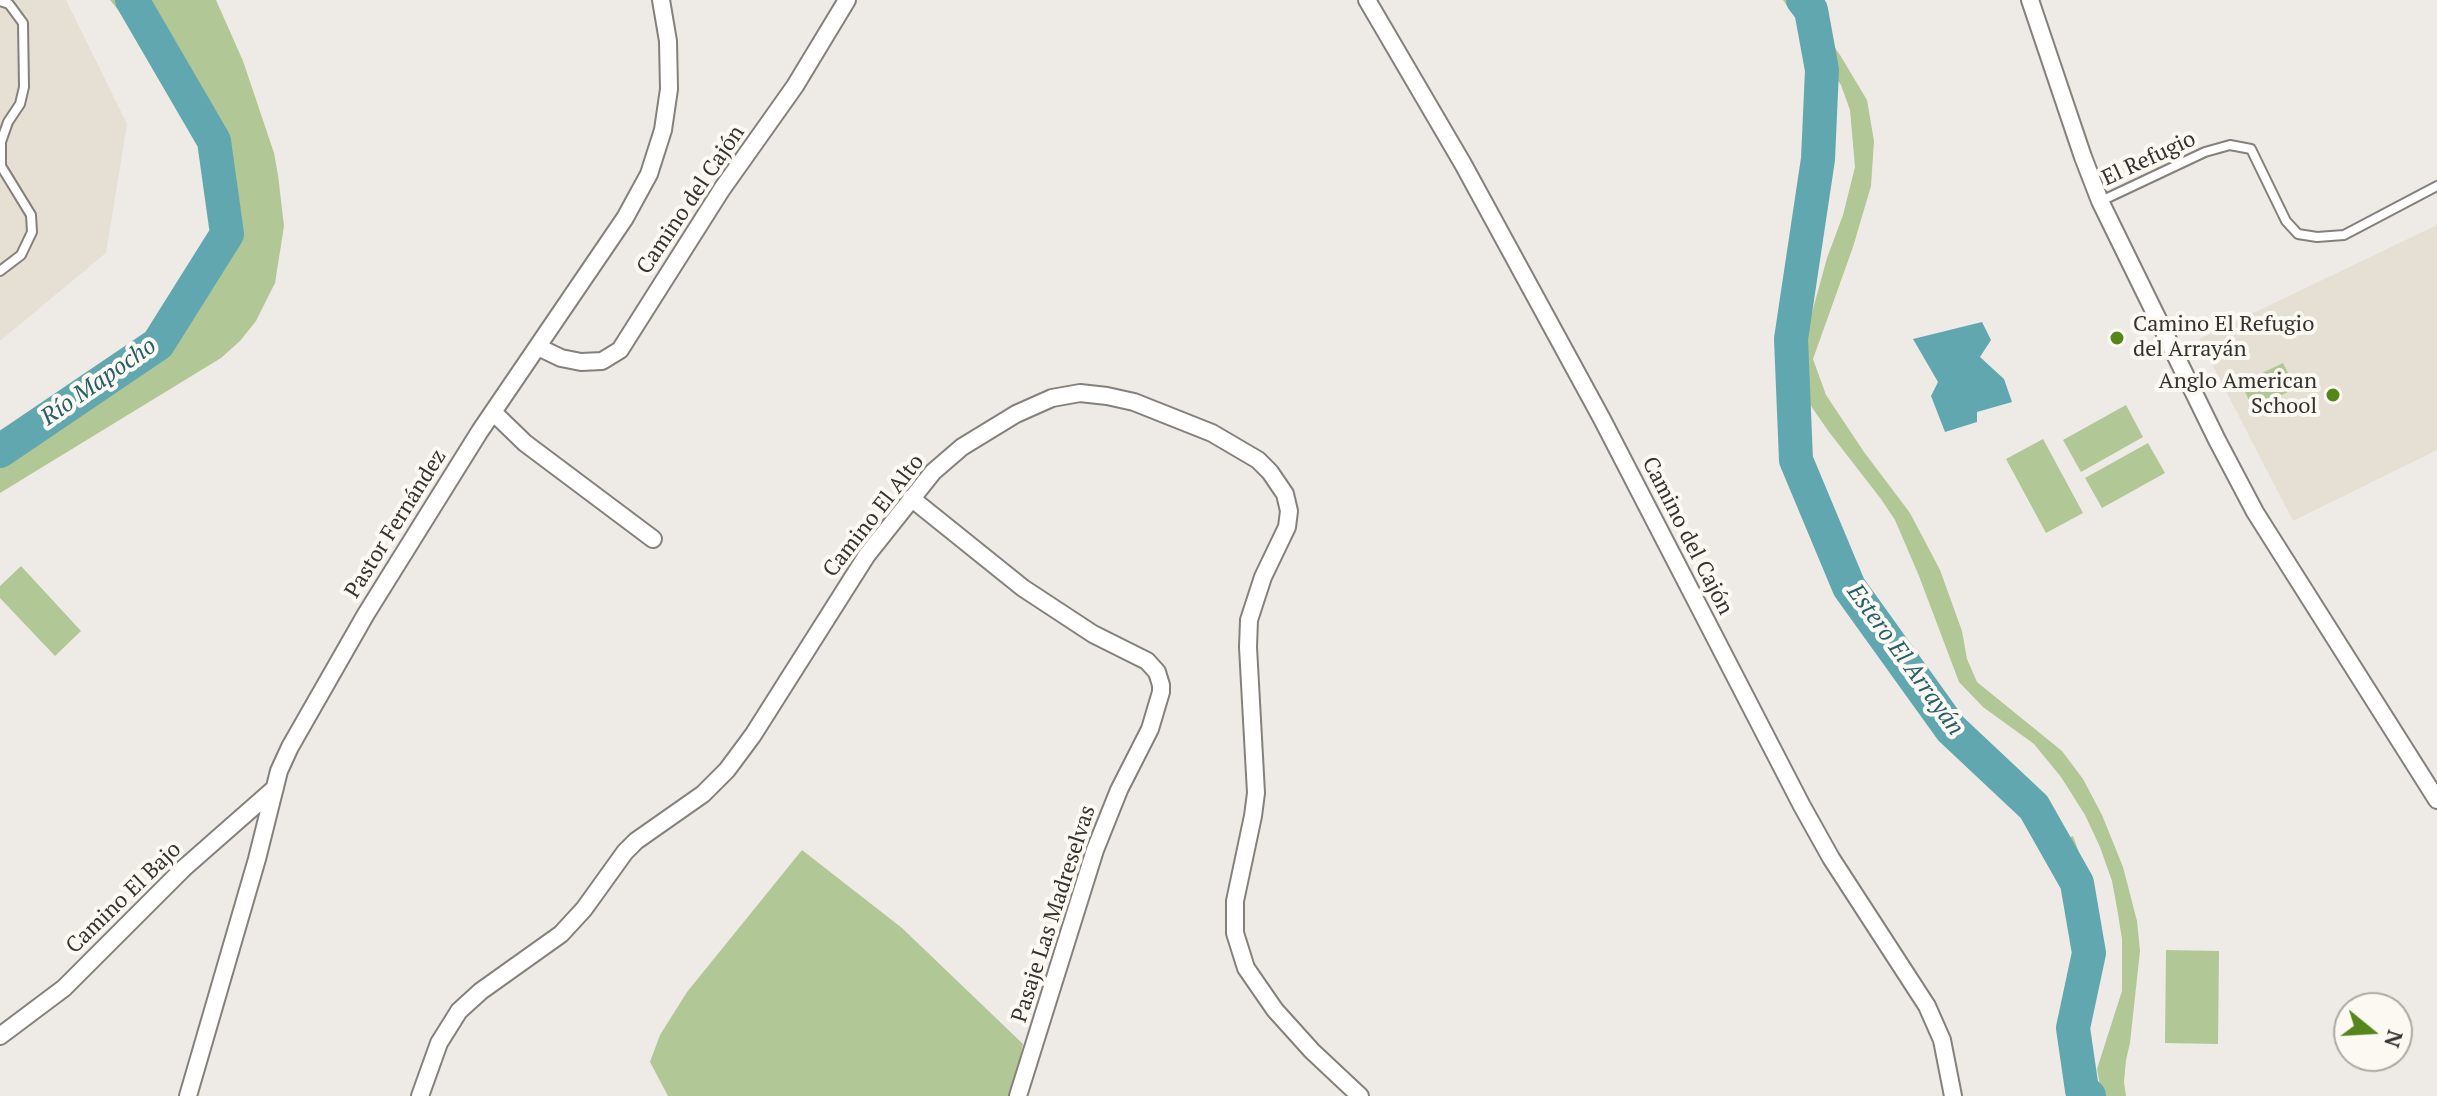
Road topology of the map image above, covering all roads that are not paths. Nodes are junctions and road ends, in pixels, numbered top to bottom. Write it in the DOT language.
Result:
graph roads {
  1 [pos="661,0"];
  2 [pos="847,0"];
  3 [pos="1367,0"];
  4 [pos="2030,0"];
  5 [pos="0,1"];
  6 [pos="2437,186"];
  7 [pos="2100,201"];
  8 [pos="0,271"];
  9 [pos="538,347"];
  10 [pos="493,412"];
  11 [pos="911,498"];
  12 [pos="653,539"];
  13 [pos="275,788"];
  14 [pos="2437,800"];
  15 [pos="0,1036"];
  16 [pos="188,1096"];
  17 [pos="420,1096"];
  18 [pos="1018,1096"];
  19 [pos="1360,1096"];
  20 [pos="1953,1096"];
  1 -- 9 [label="street, Pastor Fernández"];
  2 -- 9 [label="street, Camino del Cajón"];
  3 -- 20 [label="street, Camino del Cajón"];
  4 -- 7 [label="street"];
  5 -- 8 [label="lane"];
  6 -- 7 [label="lane, El Refugio"];
  7 -- 14 [label="street"];
  9 -- 10 [label="street, Pastor Fernández"];
  10 -- 12 [label="street"];
  10 -- 13 [label="street, Pastor Fernández"];
  11 -- 17 [label="street, Camino El Alto"];
  11 -- 18 [label="street, Pasaje Las Madreselvas"];
  11 -- 19 [label="street, Camino El Alto"];
  13 -- 15 [label="street, Camino El Bajo"];
  13 -- 16 [label="street, Pastor Fernández"];
}
